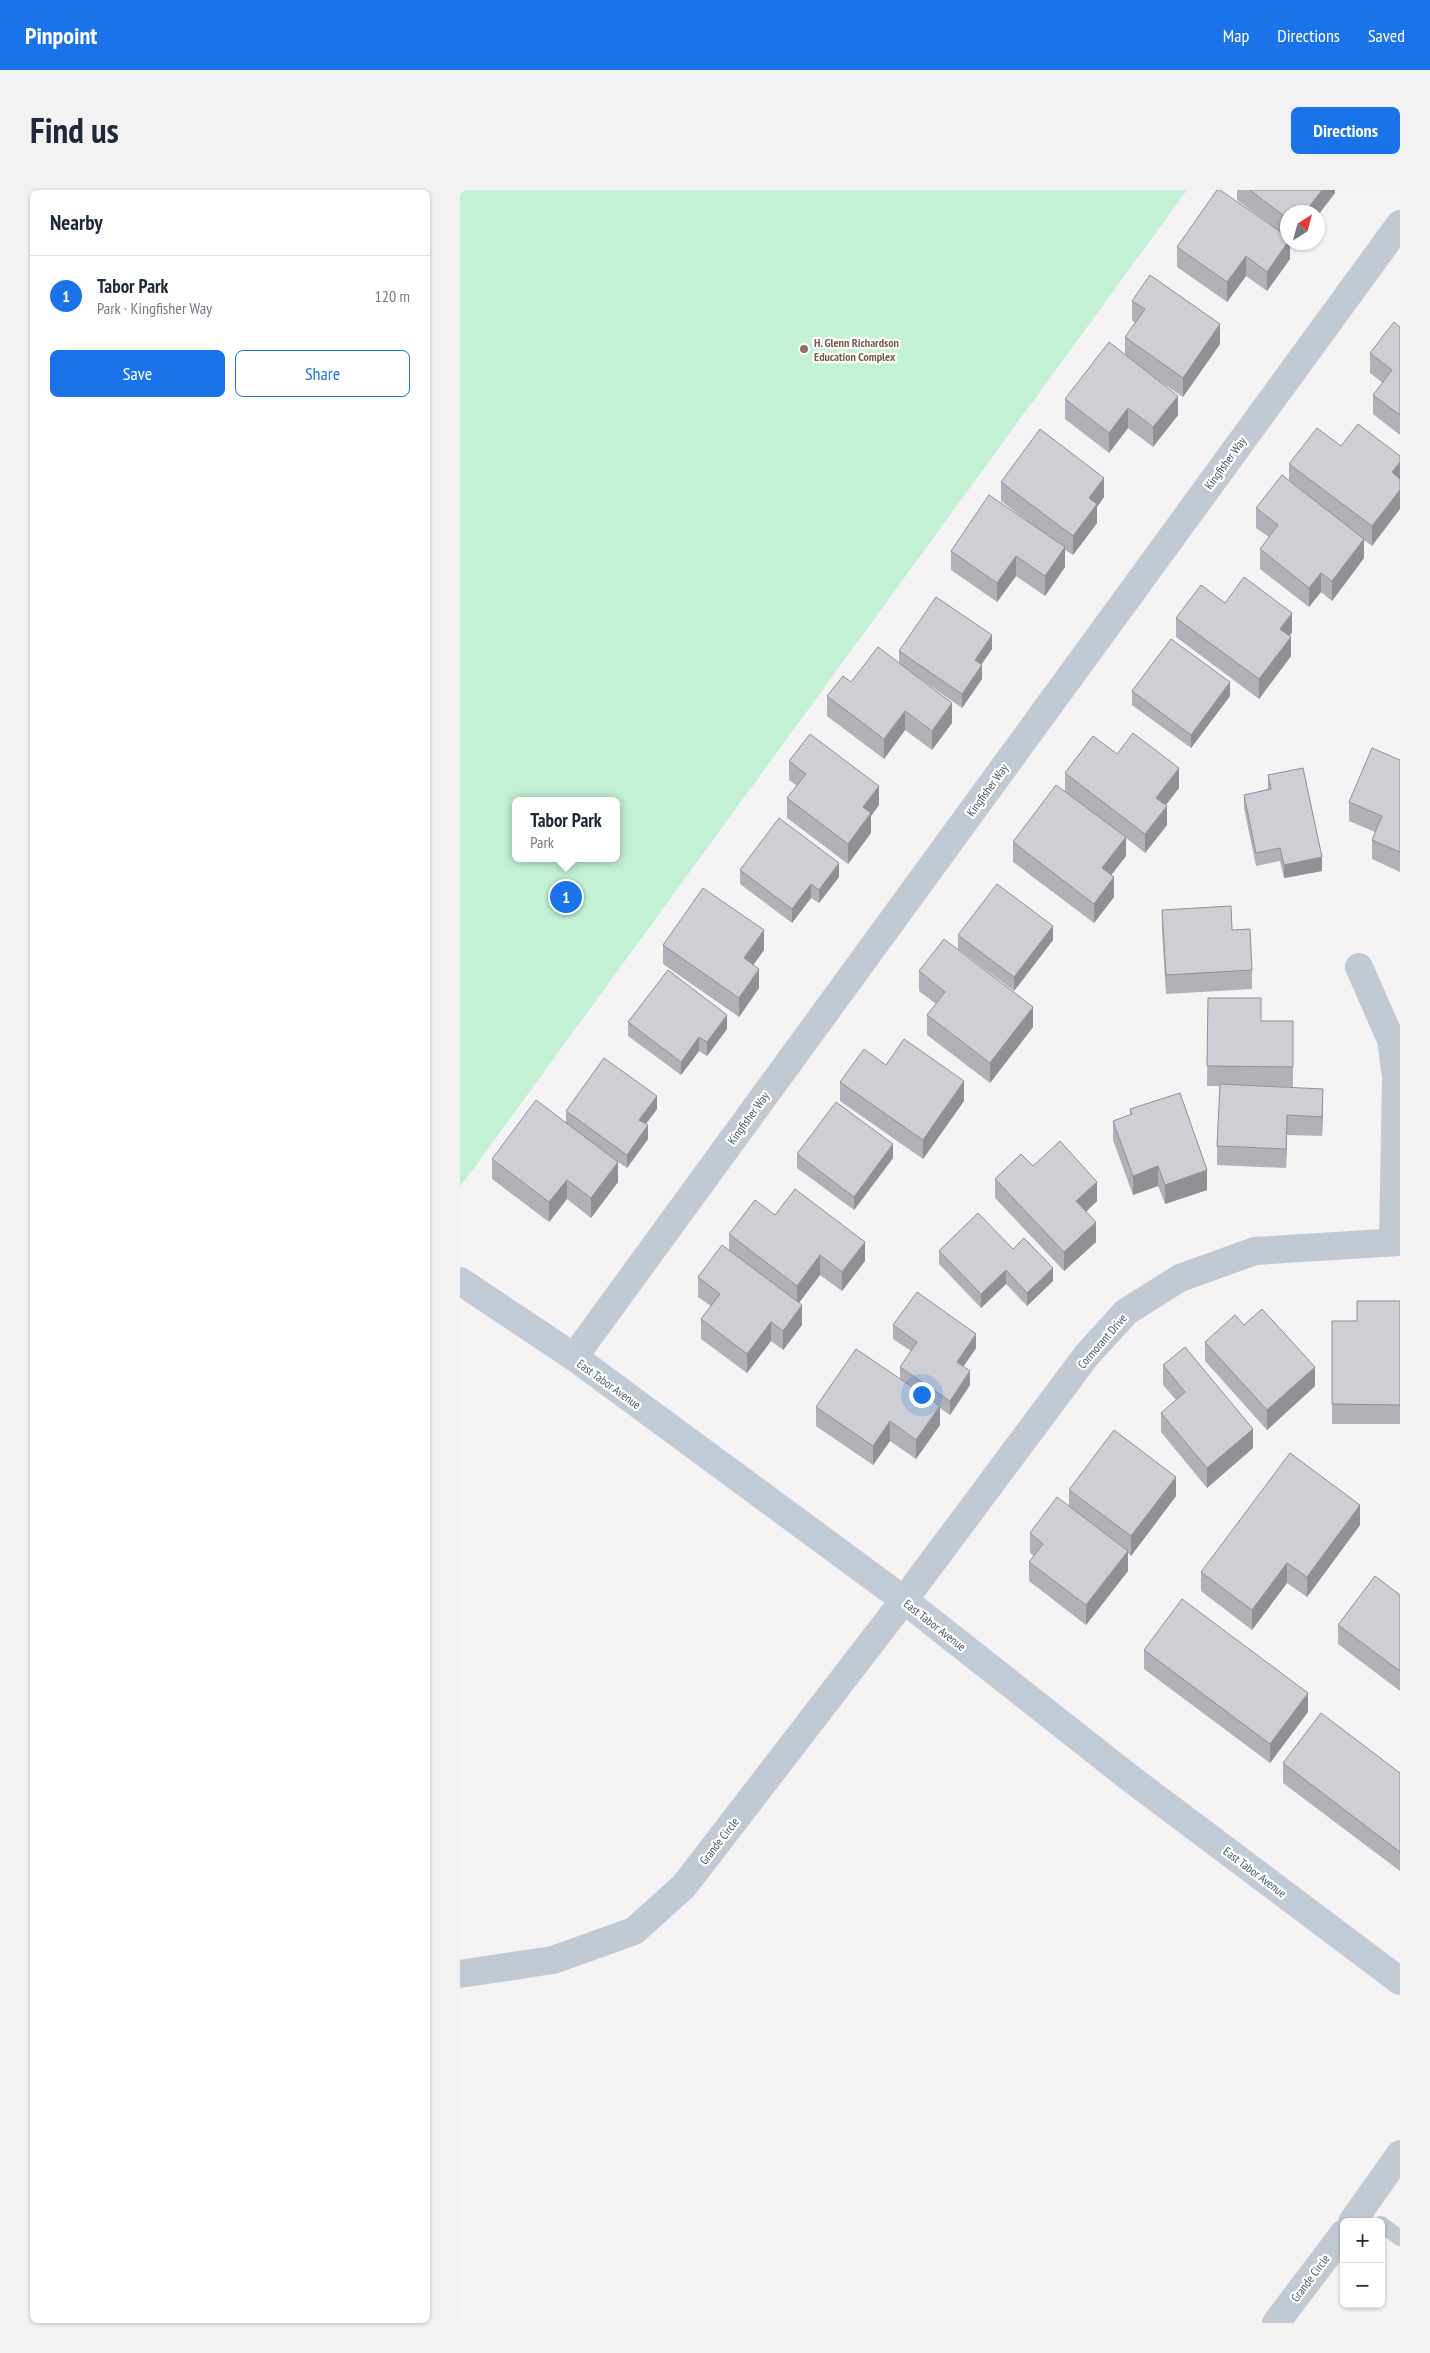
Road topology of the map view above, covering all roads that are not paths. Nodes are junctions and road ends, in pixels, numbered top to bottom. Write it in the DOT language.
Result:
graph roads {
  1 [pos="1400,224"];
  2 [pos="1358,967"];
  3 [pos="1397,1242"];
  4 [pos="460,1281"];
  5 [pos="574,1357"];
  6 [pos="904,1600"];
  7 [pos="460,1974"];
  8 [pos="1400,1982"];
  9 [pos="1400,2154"];
  10 [pos="1368,2218"];
  11 [pos="1385,2229"];
  12 [pos="1340,2238"];
  13 [pos="1400,2238"];
  14 [pos="1276,2323"];
  1 -- 5 [label="street, Kingfisher Way"];
  2 -- 3 [label="street"];
  3 -- 6 [label="street, Cormorant Drive"];
  4 -- 5 [label="main road, East Tabor Avenue"];
  5 -- 6 [label="main road, East Tabor Avenue"];
  6 -- 7 [label="street, Grande Circle"];
  6 -- 8 [label="main road, East Tabor Avenue"];
  9 -- 10 [label="street"];
  11 -- 13 [label="lane"];
  12 -- 14 [label="street, Grande Circle"];
}
